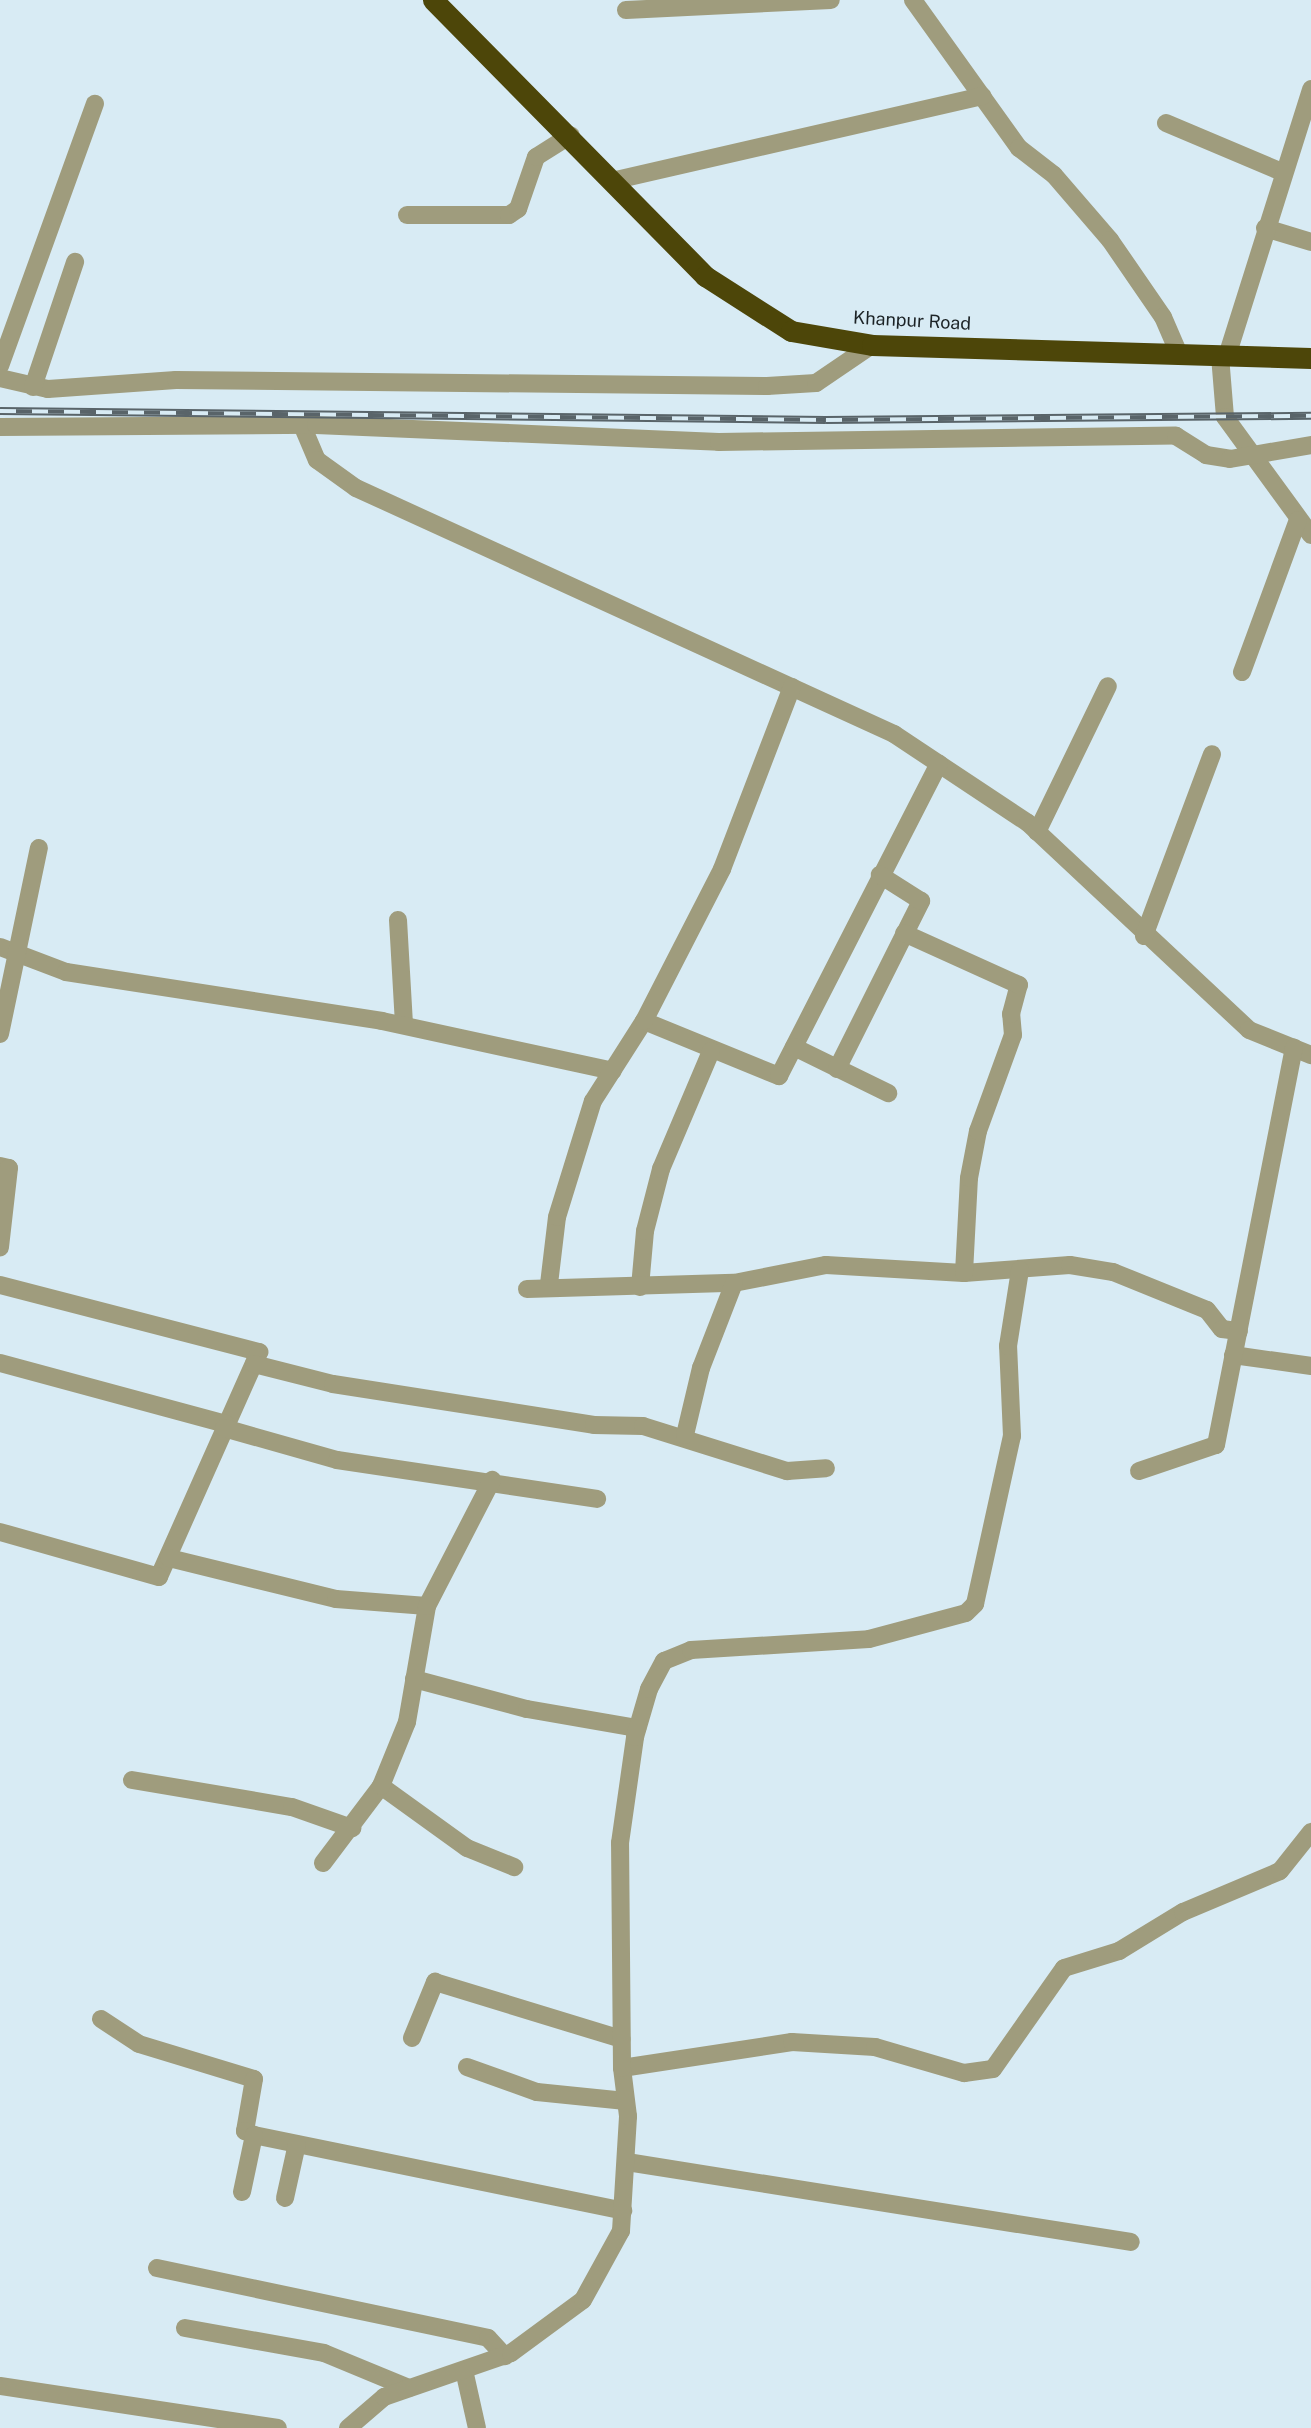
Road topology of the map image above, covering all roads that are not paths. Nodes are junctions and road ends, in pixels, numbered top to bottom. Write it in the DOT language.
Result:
graph roads {
  1 [pos="433,0"];
  2 [pos="831,0"];
  3 [pos="913,0"];
  4 [pos="626,10"];
  5 [pos="1311,89"];
  6 [pos="982,96"];
  7 [pos="95,104"];
  8 [pos="1166,123"];
  9 [pos="571,135"];
  10 [pos="1282,172"];
  11 [pos="616,180"];
  12 [pos="407,215"];
  13 [pos="1265,228"];
  14 [pos="1311,242"];
  15 [pos="75,262"];
  16 [pos="872,345"];
  17 [pos="1179,354"];
  18 [pos="1224,356"];
  19 [pos="1311,358"];
  20 [pos="1,376"];
  21 [pos="33,387"];
  22 [pos="302,425"];
  23 [pos="0,427"];
  24 [pos="1311,445"];
  25 [pos="1252,455"];
  26 [pos="1298,520"];
  27 [pos="1311,535"];
  28 [pos="1242,672"];
  29 [pos="1108,686"];
  30 [pos="792,687"];
  31 [pos="1212,754"];
  32 [pos="939,764"];
  33 [pos="1037,832"];
  34 [pos="40,848"];
  35 [pos="880,875"];
  36 [pos="398,920"];
  37 [pos="904,933"];
  38 [pos="1144,936"];
  39 [pos="8,951"];
  40 [pos="644,1021"];
  41 [pos="404,1025"];
  42 [pos="0,1034"];
  43 [pos="794,1048"];
  44 [pos="1294,1048"];
  45 [pos="711,1051"];
  46 [pos="1311,1055"];
  47 [pos="837,1069"];
  48 [pos="613,1071"];
  49 [pos="888,1093"];
  50 [pos="0,1166"];
  51 [pos="0,1247"];
  52 [pos="1020,1270"];
  53 [pos="964,1273"];
  54 [pos="734,1283"];
  55 [pos="0,1284"];
  56 [pos="549,1284"];
  57 [pos="640,1287"];
  58 [pos="527,1289"];
  59 [pos="1238,1331"];
  60 [pos="1233,1355"];
  61 [pos="0,1363"];
  62 [pos="254,1364"];
  63 [pos="1311,1366"];
  64 [pos="225,1426"];
  65 [pos="685,1434"];
  66 [pos="826,1468"];
  67 [pos="1139,1471"];
  68 [pos="492,1480"];
  69 [pos="597,1499"];
  70 [pos="0,1532"];
  71 [pos="169,1558"];
  72 [pos="427,1606"];
  73 [pos="414,1679"];
  74 [pos="637,1728"];
  75 [pos="132,1780"];
  76 [pos="381,1786"];
  77 [pos="352,1828"];
  78 [pos="1311,1832"];
  79 [pos="323,1863"];
  80 [pos="514,1867"];
  81 [pos="101,2019"];
  82 [pos="412,2038"];
  83 [pos="621,2039"];
  84 [pos="467,2067"];
  85 [pos="622,2068"];
  86 [pos="626,2101"];
  87 [pos="254,2135"];
  88 [pos="297,2144"];
  89 [pos="627,2162"];
  90 [pos="242,2192"];
  91 [pos="285,2198"];
  92 [pos="623,2211"];
  93 [pos="1131,2242"];
  94 [pos="157,2268"];
  95 [pos="185,2328"];
  96 [pos="505,2356"];
  97 [pos="464,2370"];
  98 [pos="0,2386"];
  99 [pos="409,2388"];
  100 [pos="278,2428"];
  101 [pos="348,2428"];
  102 [pos="477,2428"];
  1 -- 9 [label="highway, Khanpur Road"];
  2 -- 4 [label="street"];
  3 -- 6 [label="street"];
  5 -- 10 [label="street"];
  6 -- 11 [label="street"];
  6 -- 17 [label="street"];
  7 -- 20 [label="street"];
  8 -- 10 [label="street"];
  9 -- 11 [label="highway, Khanpur Road"];
  9 -- 12 [label="street"];
  10 -- 13 [label="street"];
  11 -- 16 [label="highway, Khanpur Road"];
  13 -- 14 [label="street"];
  13 -- 18 [label="street"];
  15 -- 21 [label="street"];
  16 -- 17 [label="highway, Khanpur Road"];
  16 -- 21 [label="street"];
  17 -- 18 [label="highway, Khanpur Road"];
  18 -- 19 [label="highway, Khanpur Road"];
  18 -- 25 [label="street"];
  20 -- 21 [label="street"];
  22 -- 23 [label="street"];
  22 -- 25 [label="street"];
  22 -- 30 [label="street"];
  24 -- 25 [label="street"];
  25 -- 26 [label="street"];
  26 -- 27 [label="street"];
  26 -- 28 [label="street"];
  29 -- 33 [label="street"];
  30 -- 32 [label="street"];
  30 -- 40 [label="street"];
  31 -- 38 [label="street"];
  32 -- 33 [label="street"];
  32 -- 35 [label="street"];
  33 -- 38 [label="street"];
  34 -- 39 [label="street"];
  35 -- 37 [label="street"];
  35 -- 43 [label="street"];
  36 -- 41 [label="street"];
  37 -- 47 [label="street"];
  37 -- 53 [label="street"];
  38 -- 44 [label="street"];
  39 -- 41 [label="street"];
  39 -- 42 [label="street"];
  40 -- 45 [label="street"];
  40 -- 48 [label="street"];
  41 -- 48 [label="street"];
  43 -- 45 [label="street"];
  43 -- 47 [label="street"];
  44 -- 46 [label="street"];
  44 -- 59 [label="street"];
  45 -- 57 [label="street"];
  47 -- 49 [label="street"];
  48 -- 56 [label="street"];
  50 -- 51 [label="street"];
  52 -- 53 [label="street"];
  52 -- 59 [label="street"];
  52 -- 74 [label="street"];
  53 -- 54 [label="street"];
  54 -- 57 [label="street"];
  54 -- 65 [label="street"];
  55 -- 62 [label="street"];
  56 -- 57 [label="street"];
  56 -- 58 [label="street"];
  59 -- 60 [label="street"];
  60 -- 63 [label="street"];
  60 -- 67 [label="street"];
  61 -- 64 [label="street"];
  62 -- 64 [label="street"];
  62 -- 65 [label="street"];
  64 -- 68 [label="street"];
  64 -- 71 [label="street"];
  65 -- 66 [label="street"];
  68 -- 69 [label="street"];
  68 -- 72 [label="street"];
  70 -- 71 [label="street"];
  71 -- 72 [label="street"];
  72 -- 73 [label="street"];
  73 -- 74 [label="street"];
  73 -- 76 [label="street"];
  74 -- 83 [label="street"];
  75 -- 77 [label="street"];
  76 -- 77 [label="street"];
  76 -- 80 [label="street"];
  77 -- 79 [label="street"];
  78 -- 85 [label="street"];
  81 -- 87 [label="street"];
  82 -- 83 [label="street"];
  83 -- 85 [label="street"];
  84 -- 86 [label="street"];
  85 -- 86 [label="street"];
  86 -- 89 [label="street"];
  87 -- 88 [label="street"];
  87 -- 90 [label="street"];
  88 -- 91 [label="street"];
  88 -- 92 [label="street"];
  89 -- 92 [label="street"];
  89 -- 93 [label="street"];
  92 -- 96 [label="street"];
  94 -- 96 [label="street"];
  95 -- 99 [label="street"];
  96 -- 97 [label="street"];
  97 -- 99 [label="street"];
  97 -- 102 [label="street"];
  98 -- 100 [label="street"];
  99 -- 101 [label="street"];
}
